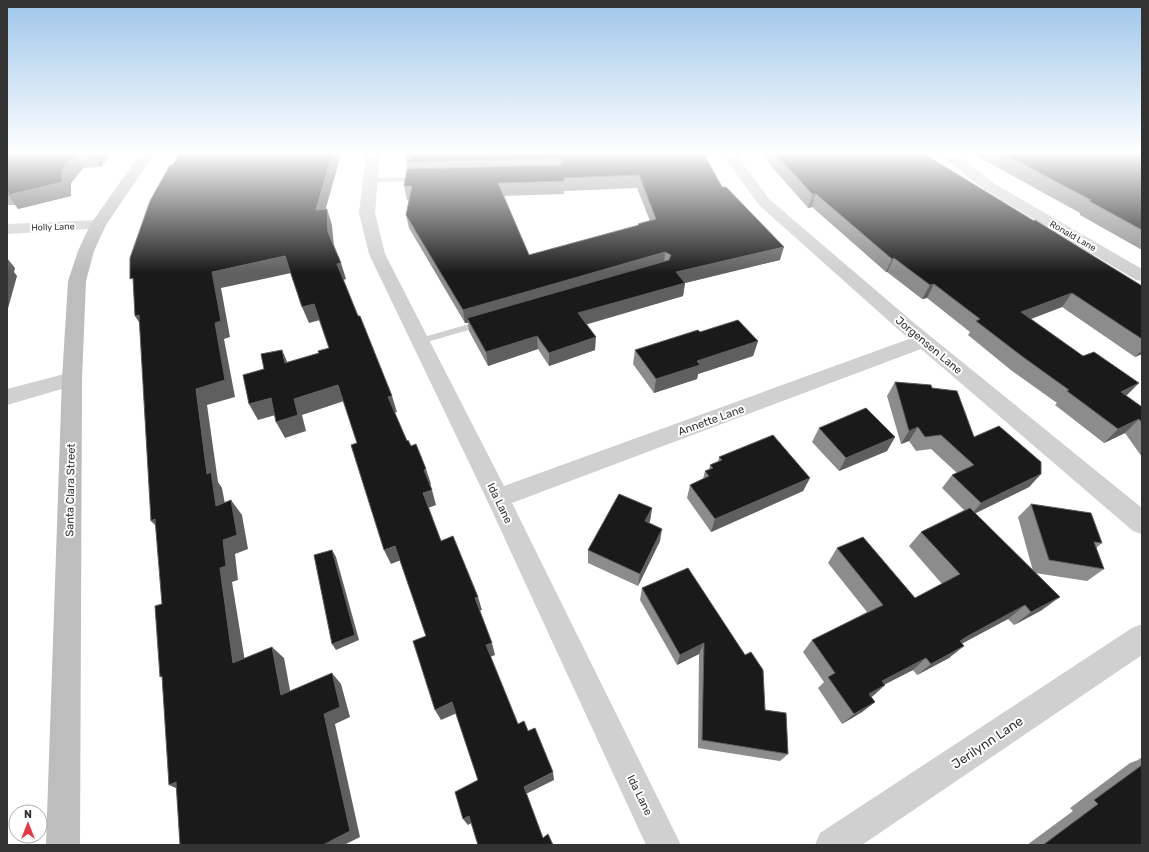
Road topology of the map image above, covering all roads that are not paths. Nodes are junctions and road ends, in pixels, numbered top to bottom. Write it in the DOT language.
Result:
graph roads {
  1 [pos="120,194"];
  2 [pos="369,194"];
  3 [pos="758,194"];
  4 [pos="1002,194"];
  5 [pos="98,225"];
  6 [pos="7,229"];
  7 [pos="1142,276"];
  8 [pos="493,320"];
  9 [pos="420,341"];
  10 [pos="923,341"];
  11 [pos="72,379"];
  12 [pos="7,397"];
  13 [pos="498,498"];
  14 [pos="1142,523"];
  15 [pos="1142,638"];
  16 [pos="63,845"];
  17 [pos="664,845"];
  18 [pos="832,845"];
  1 -- 5 [label="main road, Santa Clara Street"];
  2 -- 9 [label="street, Ida Lane"];
  3 -- 10 [label="street, Jorgensen Lane"];
  4 -- 7 [label="street, Ronald Lane"];
  5 -- 6 [label="street, Holly Lane"];
  5 -- 11 [label="main road, Santa Clara Street"];
  8 -- 9 [label="lane"];
  9 -- 13 [label="street, Ida Lane"];
  10 -- 13 [label="street, Annette Lane"];
  10 -- 14 [label="street, Jorgensen Lane"];
  11 -- 12 [label="street"];
  11 -- 16 [label="main road, Santa Clara Street"];
  13 -- 17 [label="street, Ida Lane"];
  15 -- 18 [label="street, Jerilynn Lane"];
}
